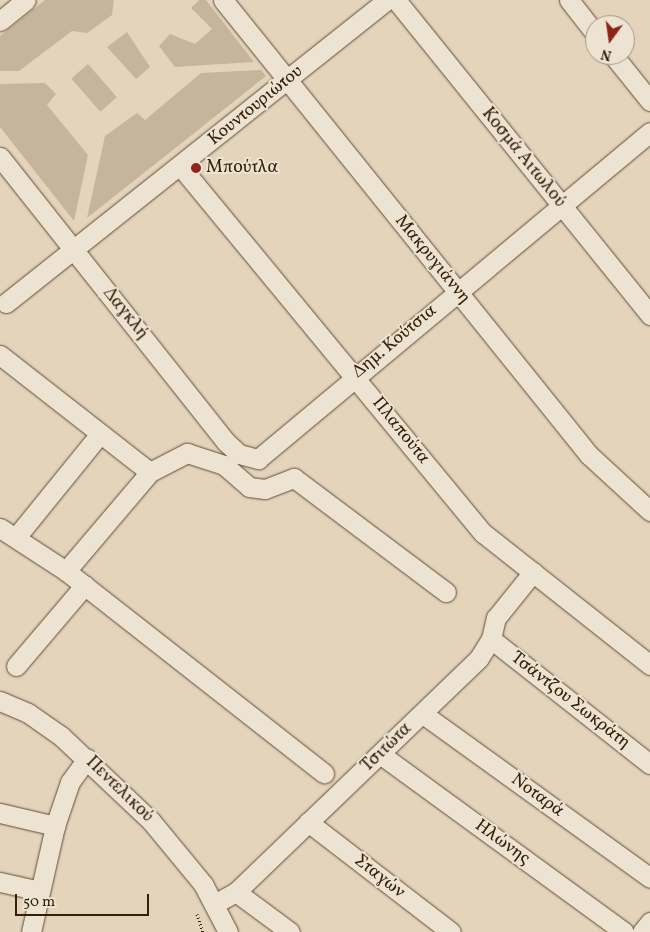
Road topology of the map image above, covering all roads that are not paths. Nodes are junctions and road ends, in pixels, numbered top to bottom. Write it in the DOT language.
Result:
graph roads {
  1 [pos="26,0"];
  2 [pos="224,0"];
  3 [pos="387,0"];
  4 [pos="396,0"];
  5 [pos="569,0"];
  6 [pos="585,20"];
  7 [pos="0,21"];
  8 [pos="621,65"];
  9 [pos="288,81"];
  10 [pos="650,101"];
  11 [pos="650,132"];
  12 [pos="0,157"];
  13 [pos="181,167"];
  14 [pos="561,205"];
  15 [pos="75,250"];
  16 [pos="456,291"];
  17 [pos="6,303"];
  18 [pos="650,316"];
  19 [pos="0,355"];
  20 [pos="355,375"];
  21 [pos="99,435"];
  22 [pos="258,459"];
  23 [pos="150,472"];
  24 [pos="650,511"];
  25 [pos="0,528"];
  26 [pos="17,536"];
  27 [pos="66,571"];
  28 [pos="533,572"];
  29 [pos="84,585"];
  30 [pos="446,592"];
  31 [pos="491,639"];
  32 [pos="650,665"];
  33 [pos="16,666"];
  34 [pos="0,701"];
  35 [pos="423,714"];
  36 [pos="380,754"];
  37 [pos="87,759"];
  38 [pos="650,764"];
  39 [pos="324,773"];
  40 [pos="0,813"];
  41 [pos="308,822"];
  42 [pos="55,826"];
  43 [pos="650,878"];
  44 [pos="0,882"];
  45 [pos="40,891"];
  46 [pos="236,892"];
  47 [pos="216,903"];
  48 [pos="650,922"];
  49 [pos="31,932"];
  50 [pos="228,932"];
  51 [pos="290,932"];
  52 [pos="451,932"];
  53 [pos="624,932"];
  54 [pos="642,932"];
  1 -- 7 [label="street"];
  2 -- 9 [label="street, Μακρυγιάννη"];
  3 -- 9 [label="street, Κουντουριώτου"];
  4 -- 14 [label="street, Κοσμά Αιτωλού"];
  5 -- 6 [label="street"];
  8 -- 10 [label="street"];
  9 -- 13 [label="street, Κουντουριώτου"];
  9 -- 16 [label="street, Μακρυγιάννη"];
  11 -- 14 [label="street, Δημ. Κούτσια"];
  12 -- 15 [label="street, Δαγκλή"];
  13 -- 15 [label="street, Κουντουριώτου"];
  13 -- 20 [label="street, Πλαπούτα"];
  14 -- 16 [label="street, Δημ. Κούτσια"];
  14 -- 18 [label="street, Κοσμά Αιτωλού"];
  15 -- 17 [label="street, Κουντουριώτου"];
  15 -- 22 [label="street, Δαγκλή"];
  16 -- 20 [label="street, Δημ. Κούτσια"];
  16 -- 24 [label="street, Μακρυγιάννη"];
  19 -- 21 [label="street"];
  20 -- 22 [label="street, Δημ. Κούτσια"];
  20 -- 28 [label="street, Πλαπούτα"];
  21 -- 23 [label="street"];
  21 -- 26 [label="street"];
  23 -- 27 [label="street"];
  23 -- 30 [label="street"];
  25 -- 26 [label="street"];
  26 -- 27 [label="street"];
  27 -- 29 [label="street"];
  28 -- 31 [label="street, Τσιτώτα"];
  28 -- 32 [label="street, Πλαπούτα"];
  29 -- 33 [label="street"];
  29 -- 39 [label="street"];
  31 -- 35 [label="street, Τσιτώτα"];
  31 -- 38 [label="street, Τσάντζου Σωκράτη"];
  34 -- 37 [label="street, Πεντελικού"];
  35 -- 36 [label="street, Τσιτώτα"];
  35 -- 43 [label="street, Νοταρά"];
  36 -- 41 [label="street, Τσιτώτα"];
  36 -- 53 [label="street, Ηλώνης"];
  37 -- 42 [label="street"];
  37 -- 47 [label="street, Πεντελικού"];
  40 -- 42 [label="street"];
  41 -- 46 [label="street, Τσιτώτα"];
  41 -- 52 [label="street, Σταγών"];
  42 -- 45 [label="street"];
  44 -- 45 [label="street"];
  45 -- 49 [label="street"];
  46 -- 47 [label="street, Τσιτώτα"];
  46 -- 51 [label="street"];
  47 -- 50 [label="street, Πεντελικού"];
  48 -- 54 [label="street"];
}
